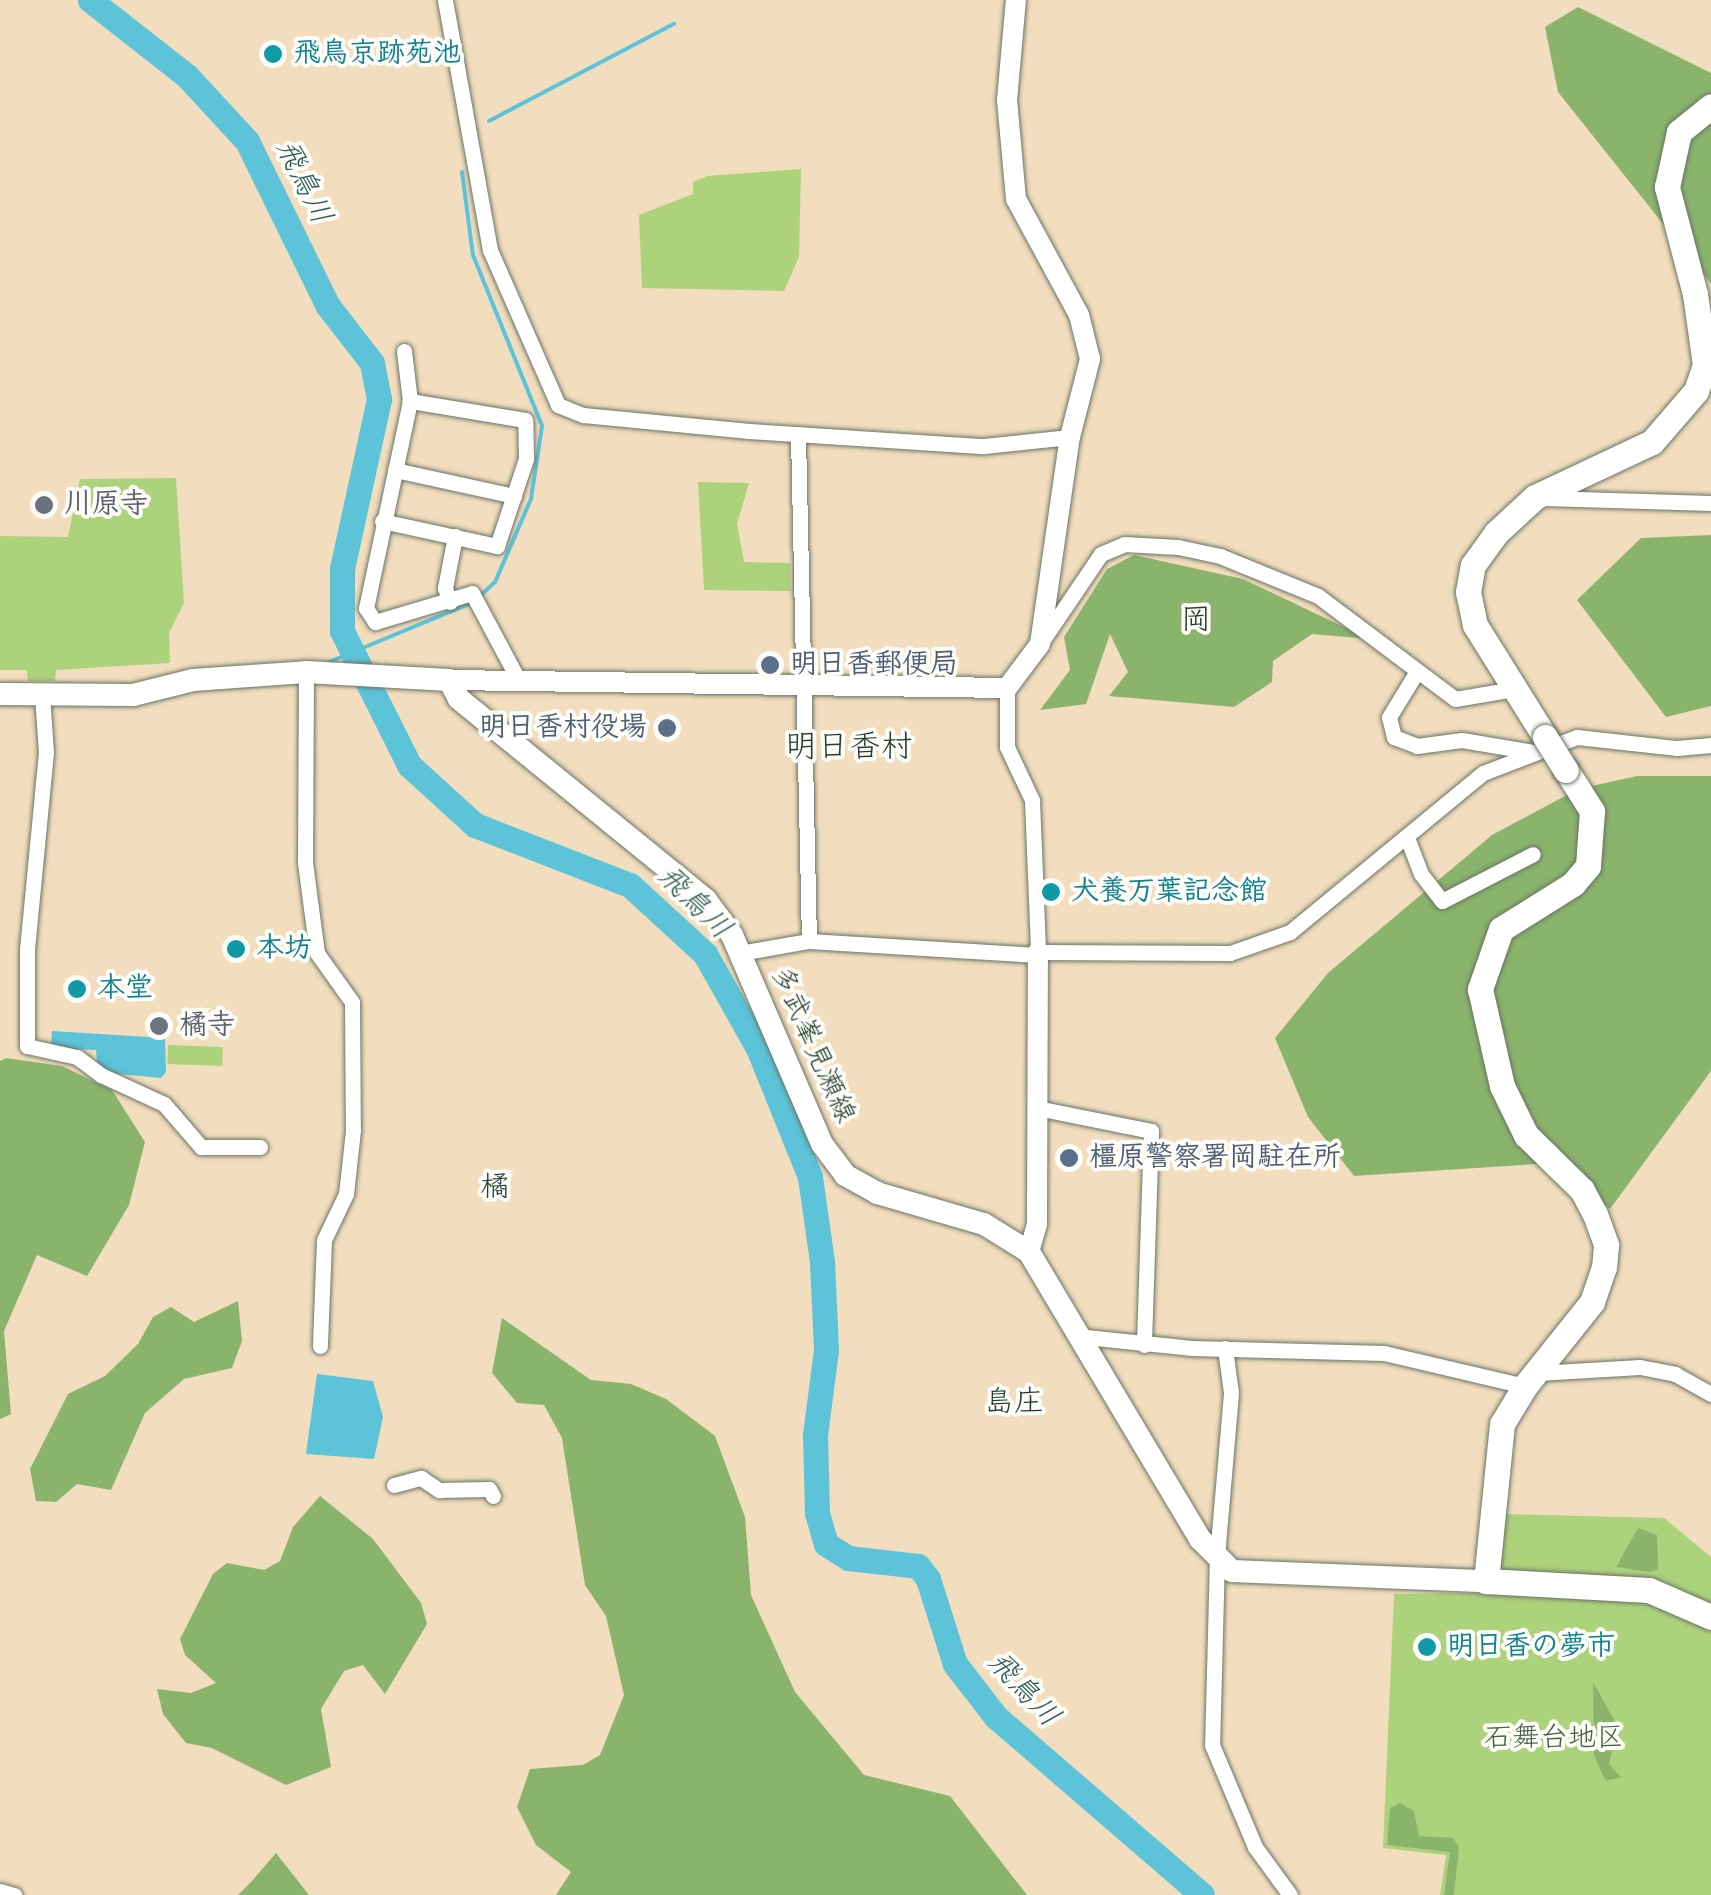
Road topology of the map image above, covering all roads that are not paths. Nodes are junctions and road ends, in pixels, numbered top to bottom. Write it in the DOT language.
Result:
graph roads {
  1 [pos="445,0"];
  2 [pos="1016,0"];
  3 [pos="1711,106"];
  4 [pos="404,351"];
  5 [pos="410,400"];
  6 [pos="798,434"];
  7 [pos="1070,437"];
  8 [pos="394,470"];
  9 [pos="514,496"];
  10 [pos="1535,497"];
  11 [pos="1711,503"];
  12 [pos="382,521"];
  13 [pos="455,536"];
  14 [pos="450,602"];
  15 [pos="1040,644"];
  16 [pos="306,672"];
  17 [pos="1416,674"];
  18 [pos="449,680"];
  19 [pos="519,681"];
  20 [pos="801,686"];
  21 [pos="1008,688"];
  22 [pos="1514,688"];
  23 [pos="0,694"];
  24 [pos="42,694"];
  25 [pos="1539,745"];
  26 [pos="1711,745"];
  27 [pos="1408,840"];
  28 [pos="1533,854"];
  29 [pos="809,942"];
  30 [pos="740,953"];
  31 [pos="1038,954"];
  32 [pos="1037,1108"];
  33 [pos="260,1147"];
  34 [pos="1028,1252"];
  35 [pos="1076,1336"];
  36 [pos="1144,1344"];
  37 [pos="320,1346"];
  38 [pos="1225,1348"];
  39 [pos="1531,1379"];
  40 [pos="1711,1394"];
  41 [pos="394,1485"];
  42 [pos="493,1496"];
  43 [pos="1217,1557"];
  44 [pos="1486,1581"];
  45 [pos="1711,1617"];
  46 [pos="0,1892"];
  47 [pos="14,1895"];
  48 [pos="1290,1895"];
  1 -- 6 [label="street"];
  2 -- 7 [label="street"];
  3 -- 10 [label="main road"];
  4 -- 5 [label="street"];
  5 -- 8 [label="street"];
  5 -- 9 [label="street"];
  6 -- 7 [label="street"];
  6 -- 20 [label="street"];
  7 -- 15 [label="street"];
  8 -- 9 [label="street"];
  8 -- 12 [label="street"];
  9 -- 13 [label="street"];
  10 -- 11 [label="street"];
  10 -- 22 [label="main road"];
  12 -- 13 [label="street"];
  12 -- 14 [label="street"];
  13 -- 14 [label="street"];
  14 -- 19 [label="street"];
  15 -- 17 [label="street"];
  15 -- 21 [label="street"];
  16 -- 18 [label="main road"];
  16 -- 24 [label="main road"];
  16 -- 37 [label="street"];
  17 -- 22 [label="street"];
  17 -- 25 [label="street"];
  18 -- 19 [label="street"];
  18 -- 30 [label="main road, 多武峯見瀬線"];
  19 -- 20 [label="street"];
  20 -- 21 [label="street"];
  20 -- 29 [label="street"];
  21 -- 31 [label="street"];
  22 -- 25 [label="main road"];
  23 -- 24 [label="main road"];
  24 -- 33 [label="street"];
  25 -- 26 [label="street"];
  25 -- 27 [label="street"];
  25 -- 39 [label="main road, bridge"];
  27 -- 28 [label="street"];
  27 -- 31 [label="street"];
  29 -- 30 [label="street"];
  29 -- 31 [label="street"];
  30 -- 34 [label="main road, 多武峯見瀬線"];
  31 -- 32 [label="street"];
  32 -- 34 [label="street"];
  32 -- 36 [label="street"];
  34 -- 35 [label="main road, 多武峯見瀬線"];
  35 -- 36 [label="street"];
  35 -- 43 [label="main road, 多武峯見瀬線"];
  36 -- 38 [label="street"];
  38 -- 39 [label="street"];
  38 -- 43 [label="street"];
  39 -- 40 [label="street"];
  39 -- 44 [label="main road"];
  41 -- 42 [label="street"];
  43 -- 44 [label="main road"];
  43 -- 48 [label="street"];
  44 -- 45 [label="main road"];
  46 -- 47 [label="street"];
}
